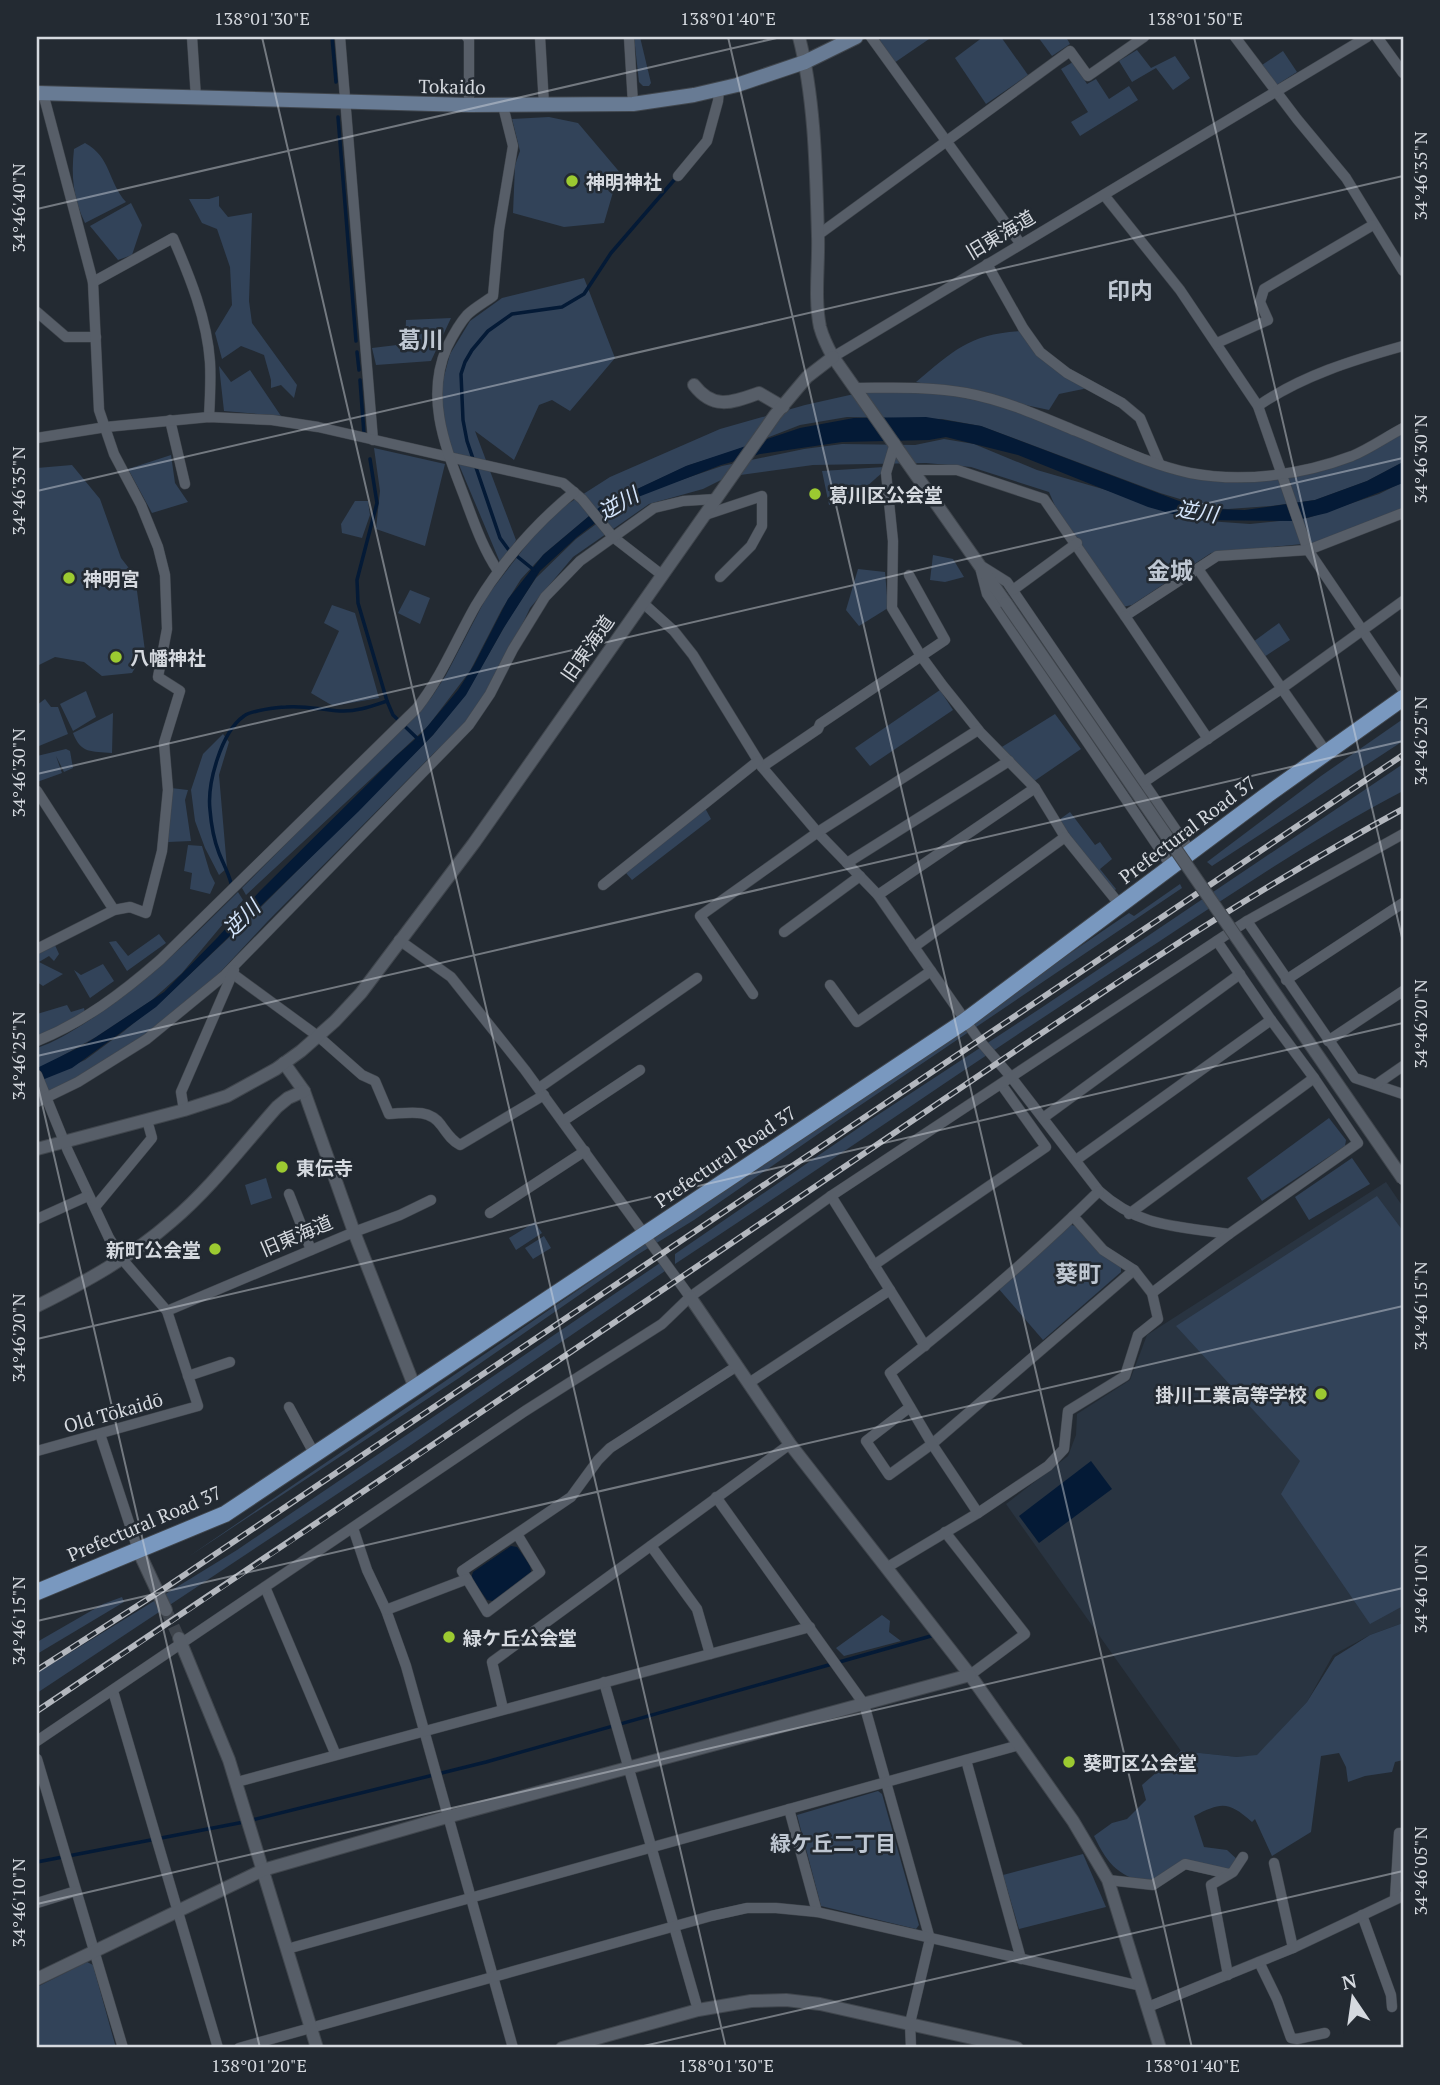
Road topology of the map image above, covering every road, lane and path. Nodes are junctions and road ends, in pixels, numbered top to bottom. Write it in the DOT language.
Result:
graph roads {
  1 [pos="192,37"];
  2 [pos="341,37"];
  3 [pos="467,37"];
  4 [pos="540,37"];
  5 [pos="629,37"];
  6 [pos="799,37"];
  7 [pos="856,37"];
  8 [pos="871,37"];
  9 [pos="1144,37"];
  10 [pos="1235,37"];
  11 [pos="1367,37"];
  12 [pos="1377,37"];
  13 [pos="805,62"];
  14 [pos="1403,73"];
  15 [pos="39,89"];
  16 [pos="719,89"];
  17 [pos="1276,90"];
  18 [pos="196,98"];
  19 [pos="346,103"];
  20 [pos="633,104"];
  21 [pos="469,105"];
  22 [pos="544,105"];
  23 [pos="503,106"];
  24 [pos="947,142"];
  25 [pos="678,176"];
  26 [pos="1104,195"];
  27 [pos="1373,225"];
  28 [pos="818,235"];
  29 [pos="1020,243"];
  30 [pos="1400,257"];
  31 [pos="986,264"];
  32 [pos="1403,271"];
  33 [pos="93,282"];
  34 [pos="37,312"];
  35 [pos="96,337"];
  36 [pos="1217,343"];
  37 [pos="1403,346"];
  38 [pos="833,357"];
  39 [pos="694,384"];
  40 [pos="855,388"];
  41 [pos="1258,405"];
  42 [pos="779,411"];
  43 [pos="209,416"];
  44 [pos="170,420"];
  45 [pos="106,426"];
  46 [pos="1403,428"];
  47 [pos="37,438"];
  48 [pos="373,440"];
  49 [pos="895,443"];
  50 [pos="450,458"];
  51 [pos="1158,463"];
  52 [pos="914,470"];
  53 [pos="1282,474"];
  54 [pos="184,484"];
  55 [pos="578,496"];
  56 [pos="716,499"];
  57 [pos="1403,513"];
  58 [pos="704,516"];
  59 [pos="611,534"];
  60 [pos="1077,543"];
  61 [pos="1308,550"];
  62 [pos="980,565"];
  63 [pos="1198,569"];
  64 [pos="498,572"];
  65 [pos="662,575"];
  66 [pos="909,575"];
  67 [pos="720,577"];
  68 [pos="1013,590"];
  69 [pos="1403,601"];
  70 [pos="643,603"];
  71 [pos="1125,616"];
  72 [pos="1361,630"];
  73 [pos="921,656"];
  74 [pos="1281,689"];
  75 [pos="1403,690"];
  76 [pos="1403,698"];
  77 [pos="978,730"];
  78 [pos="1208,739"];
  79 [pos="1326,753"];
  80 [pos="1009,761"];
  81 [pos="760,764"];
  82 [pos="1144,782"];
  83 [pos="1035,788"];
  84 [pos="37,791"];
  85 [pos="818,832"];
  86 [pos="1403,834"];
  87 [pos="1065,837"];
  88 [pos="1191,852"];
  89 [pos="847,863"];
  90 [pos="1171,866"];
  91 [pos="860,876"];
  92 [pos="603,885"];
  93 [pos="878,895"];
  94 [pos="1403,903"];
  95 [pos="1120,905"];
  96 [pos="114,910"];
  97 [pos="1247,921"];
  98 [pos="784,932"];
  99 [pos="399,940"];
  100 [pos="1217,941"];
  101 [pos="914,947"];
  102 [pos="37,948"];
  103 [pos="234,970"];
  104 [pos="931,971"];
  105 [pos="1240,974"];
  106 [pos="697,978"];
  107 [pos="1286,980"];
  108 [pos="830,985"];
  109 [pos="1403,990"];
  110 [pos="753,994"];
  111 [pos="1271,1020"];
  112 [pos="965,1021"];
  113 [pos="319,1037"];
  114 [pos="37,1041"];
  115 [pos="1328,1041"];
  116 [pos="284,1063"];
  117 [pos="1403,1066"];
  118 [pos="640,1070"];
  119 [pos="37,1076"];
  120 [pos="1011,1077"];
  121 [pos="1314,1078"];
  122 [pos="1000,1083"];
  123 [pos="1377,1084"];
  124 [pos="304,1091"];
  125 [pos="541,1092"];
  126 [pos="1403,1094"];
  127 [pos="42,1098"];
  128 [pos="184,1110"];
  129 [pos="1043,1118"];
  130 [pos="147,1120"];
  131 [pos="563,1121"];
  132 [pos="64,1142"];
  133 [pos="37,1149"];
  134 [pos="585,1151"];
  135 [pos="1076,1160"];
  136 [pos="1403,1179"];
  137 [pos="1099,1191"];
  138 [pos="289,1194"];
  139 [pos="88,1196"];
  140 [pos="831,1196"];
  141 [pos="431,1200"];
  142 [pos="94,1207"];
  143 [pos="490,1213"];
  144 [pos="1129,1214"];
  145 [pos="1073,1216"];
  146 [pos="37,1219"];
  147 [pos="354,1231"];
  148 [pos="645,1234"];
  149 [pos="1229,1234"];
  150 [pos="311,1250"];
  151 [pos="122,1259"];
  152 [pos="874,1265"];
  153 [pos="1134,1270"];
  154 [pos="890,1290"];
  155 [pos="1152,1293"];
  156 [pos="690,1297"];
  157 [pos="37,1306"];
  158 [pos="167,1311"];
  159 [pos="925,1346"];
  160 [pos="230,1362"];
  161 [pos="737,1366"];
  162 [pos="188,1376"];
  163 [pos="749,1383"];
  164 [pos="415,1388"];
  165 [pos="910,1406"];
  166 [pos="289,1407"];
  167 [pos="100,1434"];
  168 [pos="790,1444"];
  169 [pos="932,1444"];
  170 [pos="37,1451"];
  171 [pos="315,1455"];
  172 [pos="716,1497"];
  173 [pos="978,1513"];
  174 [pos="353,1528"];
  175 [pos="945,1532"];
  176 [pos="517,1534"];
  177 [pos="650,1546"];
  178 [pos="138,1549"];
  179 [pos="886,1568"];
  180 [pos="467,1579"];
  181 [pos="265,1587"];
  182 [pos="37,1592"];
  183 [pos="166,1610"];
  184 [pos="386,1610"];
  185 [pos="810,1627"];
  186 [pos="181,1641"];
  187 [pos="709,1654"];
  188 [pos="970,1675"];
  189 [pos="604,1682"];
  190 [pos="113,1691"];
  191 [pos="864,1704"];
  192 [pos="503,1709"];
  193 [pos="424,1730"];
  194 [pos="37,1741"];
  195 [pos="1019,1745"];
  196 [pos="335,1754"];
  197 [pos="37,1759"];
  198 [pos="966,1760"];
  199 [pos="629,1768"];
  200 [pos="887,1781"];
  201 [pos="237,1782"];
  202 [pos="789,1809"];
  203 [pos="447,1817"];
  204 [pos="1403,1833"];
  205 [pos="651,1847"];
  206 [pos="1243,1857"];
  207 [pos="1274,1863"];
  208 [pos="263,1870"];
  209 [pos="1229,1874"];
  210 [pos="1108,1880"];
  211 [pos="76,1891"];
  212 [pos="1399,1897"];
  213 [pos="470,1899"];
  214 [pos="37,1903"];
  215 [pos="178,1910"];
  216 [pos="817,1913"];
  217 [pos="1363,1915"];
  218 [pos="674,1926"];
  219 [pos="930,1939"];
  220 [pos="1293,1948"];
  221 [pos="287,1949"];
  222 [pos="94,1951"];
  223 [pos="1021,1959"];
  224 [pos="1259,1962"];
  225 [pos="1228,1975"];
  226 [pos="492,1978"];
  227 [pos="37,1979"];
  228 [pos="1141,1986"];
  229 [pos="1148,2007"];
  230 [pos="1392,2007"];
  231 [pos="698,2010"];
  232 [pos="910,2023"];
  233 [pos="311,2028"];
  234 [pos="1325,2033"];
  235 [pos="123,2048"];
  236 [pos="218,2048"];
  237 [pos="239,2048"];
  238 [pos="317,2048"];
  239 [pos="513,2048"];
  240 [pos="562,2048"];
  241 [pos="911,2048"];
  242 [pos="1017,2048"];
  243 [pos="1160,2048"];
  1 -- 18 [label="street"];
  2 -- 19 [label="street"];
  3 -- 21 [label="street"];
  4 -- 22 [label="street"];
  5 -- 20 [label="street"];
  6 -- 13 [label="street"];
  7 -- 13 [label="main road, Tokaido"];
  8 -- 24 [label="street"];
  9 -- 24 [label="street"];
  10 -- 17 [label="street"];
  11 -- 17 [label="street, 旧東海道"];
  12 -- 14 [label="street"];
  13 -- 16 [label="main road, Tokaido"];
  13 -- 28 [label="street"];
  15 -- 18 [label="main road, Tokaido"];
  15 -- 33 [label="street"];
  16 -- 20 [label="main road, Tokaido"];
  16 -- 25 [label="street"];
  17 -- 26 [label="street, 旧東海道"];
  17 -- 27 [label="street"];
  18 -- 19 [label="main road, Tokaido"];
  19 -- 21 [label="main road, Tokaido"];
  19 -- 48 [label="street"];
  20 -- 22 [label="main road, Tokaido"];
  21 -- 23 [label="main road, Tokaido"];
  22 -- 23 [label="main road, Tokaido"];
  23 -- 50 [label="street"];
  24 -- 28 [label="street"];
  24 -- 29 [label="street"];
  26 -- 29 [label="street, 旧東海道"];
  26 -- 36 [label="street"];
  27 -- 30 [label="street"];
  27 -- 36 [label="street"];
  28 -- 38 [label="street"];
  29 -- 31 [label="street, 旧東海道"];
  30 -- 32 [label="street"];
  31 -- 38 [label="street, 旧東海道"];
  31 -- 51 [label="street"];
  33 -- 35 [label="street"];
  33 -- 43 [label="street"];
  34 -- 35 [label="street"];
  35 -- 45 [label="street"];
  36 -- 41 [label="street"];
  37 -- 41 [label="street"];
  38 -- 40 [label="street"];
  38 -- 42 [label="street, 旧東海道"];
  39 -- 42 [label="street"];
  40 -- 49 [label="street"];
  40 -- 51 [label="street"];
  41 -- 53 [label="street"];
  42 -- 56 [label="street, 旧東海道"];
  43 -- 44 [label="street"];
  43 -- 48 [label="street"];
  44 -- 45 [label="street"];
  44 -- 54 [label="street"];
  45 -- 47 [label="street"];
  45 -- 96 [label="street"];
  46 -- 53 [label="street"];
  48 -- 50 [label="street"];
  49 -- 52 [label="street"];
  49 -- 73 [label="street"];
  50 -- 55 [label="street"];
  50 -- 64 [label="street"];
  51 -- 53 [label="street"];
  52 -- 60 [label="street"];
  52 -- 62 [label="street"];
  53 -- 61 [label="street"];
  55 -- 59 [label="street"];
  55 -- 64 [label="street"];
  56 -- 58 [label="street, 旧東海道"];
  56 -- 59 [label="street"];
  57 -- 61 [label="street"];
  58 -- 65 [label="street, 旧東海道"];
  58 -- 67 [label="street"];
  59 -- 65 [label="street"];
  59 -- 103 [label="street"];
  60 -- 68 [label="street"];
  60 -- 71 [label="street"];
  61 -- 63 [label="street"];
  61 -- 72 [label="street"];
  62 -- 68 [label="street"];
  62 -- 90 [label="street"];
  62 -- 136 [label="street, bridge"];
  63 -- 71 [label="street"];
  63 -- 74 [label="street"];
  64 -- 114 [label="street"];
  65 -- 70 [label="street, 旧東海道"];
  66 -- 73 [label="street"];
  68 -- 82 [label="street"];
  69 -- 72 [label="street"];
  70 -- 81 [label="street"];
  70 -- 99 [label="street, 旧東海道"];
  71 -- 78 [label="street"];
  72 -- 74 [label="street"];
  72 -- 75 [label="street"];
  73 -- 77 [label="street"];
  73 -- 81 [label="street"];
  74 -- 78 [label="street"];
  74 -- 79 [label="street"];
  76 -- 79 [label="main road, Prefectural Road 37"];
  77 -- 80 [label="street"];
  77 -- 85 [label="street"];
  78 -- 82 [label="street"];
  79 -- 88 [label="main road, Prefectural Road 37"];
  80 -- 83 [label="street"];
  80 -- 89 [label="street"];
  81 -- 85 [label="street"];
  81 -- 92 [label="street"];
  82 -- 88 [label="street"];
  83 -- 87 [label="street"];
  83 -- 93 [label="street"];
  84 -- 96 [label="street"];
  85 -- 89 [label="street"];
  85 -- 110 [label="street"];
  86 -- 97 [label="street"];
  87 -- 95 [label="street"];
  87 -- 101 [label="street"];
  88 -- 90 [label="main road, Prefectural Road 37"];
  89 -- 91 [label="street"];
  90 -- 95 [label="main road, Prefectural Road 37"];
  91 -- 93 [label="street"];
  91 -- 98 [label="street"];
  93 -- 101 [label="street"];
  94 -- 107 [label="street"];
  95 -- 112 [label="main road, Prefectural Road 37"];
  96 -- 102 [label="street"];
  97 -- 100 [label="street"];
  97 -- 107 [label="street"];
  99 -- 113 [label="street, 旧東海道"];
  99 -- 125 [label="street"];
  100 -- 105 [label="street"];
  100 -- 120 [label="street"];
  101 -- 104 [label="street"];
  103 -- 113 [label="street"];
  103 -- 127 [label="street"];
  103 -- 128 [label="street"];
  104 -- 108 [label="street"];
  104 -- 112 [label="street"];
  105 -- 111 [label="street"];
  105 -- 129 [label="street"];
  106 -- 125 [label="street"];
  107 -- 115 [label="street"];
  109 -- 115 [label="street"];
  111 -- 121 [label="street"];
  111 -- 135 [label="street"];
  112 -- 120 [label="street"];
  112 -- 148 [label="main road, Prefectural Road 37"];
  113 -- 116 [label="street, 旧東海道"];
  113 -- 125 [label="street"];
  115 -- 123 [label="street"];
  116 -- 124 [label="street, 旧東海道"];
  116 -- 128 [label="street"];
  117 -- 123 [label="street"];
  118 -- 131 [label="street"];
  119 -- 127 [label="street"];
  120 -- 122 [label="street"];
  120 -- 129 [label="street"];
  121 -- 144 [label="street"];
  121 -- 149 [label="street"];
  122 -- 140 [label="street"];
  122 -- 152 [label="street"];
  123 -- 126 [label="street"];
  124 -- 147 [label="street, 旧東海道"];
  124 -- 151 [label="street"];
  125 -- 131 [label="street"];
  127 -- 132 [label="street"];
  128 -- 130 [label="street"];
  129 -- 135 [label="street"];
  130 -- 132 [label="street"];
  130 -- 142 [label="street"];
  131 -- 134 [label="street"];
  132 -- 133 [label="street"];
  132 -- 139 [label="street"];
  134 -- 143 [label="street"];
  134 -- 148 [label="street"];
  135 -- 137 [label="street"];
  137 -- 144 [label="street"];
  137 -- 145 [label="street"];
  138 -- 150 [label="street"];
  139 -- 142 [label="street"];
  139 -- 146 [label="street"];
  140 -- 152 [label="street"];
  140 -- 156 [label="street"];
  141 -- 147 [label="street"];
  142 -- 151 [label="street"];
  144 -- 149 [label="street"];
  145 -- 153 [label="street"];
  145 -- 159 [label="street"];
  147 -- 150 [label="street, 旧東海道"];
  147 -- 164 [label="street"];
  148 -- 156 [label="street"];
  148 -- 164 [label="main road, Prefectural Road 37"];
  149 -- 155 [label="street"];
  150 -- 158 [label="street, 旧東海道"];
  151 -- 157 [label="street"];
  151 -- 158 [label="street"];
  152 -- 154 [label="street"];
  153 -- 155 [label="street"];
  153 -- 169 [label="street"];
  154 -- 159 [label="street"];
  154 -- 163 [label="street"];
  155 -- 173 [label="street"];
  156 -- 161 [label="street"];
  156 -- 174 [label="street"];
  158 -- 162 [label="street"];
  159 -- 165 [label="street"];
  160 -- 162 [label="street"];
  161 -- 163 [label="street"];
  161 -- 176 [label="street"];
  162 -- 167 [label="street, Old Tōkaidō"];
  163 -- 168 [label="street"];
  164 -- 171 [label="main road, Prefectural Road 37"];
  165 -- 169 [label="street"];
  165 -- 169 [label="street"];
  166 -- 171 [label="street"];
  167 -- 170 [label="street, Old Tōkaidō"];
  167 -- 178 [label="street"];
  168 -- 172 [label="street"];
  168 -- 179 [label="street"];
  169 -- 173 [label="street"];
  171 -- 178 [label="main road, Prefectural Road 37"];
  172 -- 177 [label="street"];
  172 -- 185 [label="street"];
  173 -- 175 [label="street"];
  174 -- 181 [label="street"];
  174 -- 184 [label="street"];
  175 -- 179 [label="street"];
  175 -- 188 [label="street"];
  176 -- 180 [label="street"];
  176 -- 180 [label="street"];
  177 -- 187 [label="street"];
  177 -- 192 [label="street"];
  178 -- 182 [label="main road, Prefectural Road 37"];
  178 -- 183 [label="street"];
  179 -- 188 [label="street"];
  180 -- 184 [label="street"];
  181 -- 186 [label="street"];
  181 -- 196 [label="street"];
  184 -- 193 [label="street"];
  185 -- 187 [label="street"];
  185 -- 191 [label="street"];
  186 -- 190 [label="street"];
  186 -- 201 [label="street"];
  187 -- 189 [label="street"];
  188 -- 191 [label="street"];
  188 -- 195 [label="street"];
  189 -- 192 [label="street"];
  189 -- 199 [label="street"];
  190 -- 194 [label="street"];
  190 -- 215 [label="street"];
  191 -- 199 [label="street"];
  191 -- 200 [label="street"];
  192 -- 193 [label="street"];
  193 -- 196 [label="street"];
  193 -- 203 [label="street"];
  195 -- 198 [label="street"];
  195 -- 210 [label="street"];
  196 -- 201 [label="street"];
  197 -- 211 [label="street"];
  198 -- 200 [label="street"];
  198 -- 223 [label="street"];
  199 -- 203 [label="street"];
  199 -- 205 [label="street"];
  200 -- 202 [label="street"];
  200 -- 219 [label="street"];
  201 -- 208 [label="street"];
  202 -- 205 [label="street"];
  202 -- 216 [label="street"];
  203 -- 208 [label="street"];
  203 -- 213 [label="street"];
  204 -- 212 [label="street"];
  205 -- 213 [label="street"];
  205 -- 218 [label="street"];
  206 -- 209 [label="street"];
  207 -- 220 [label="street"];
  208 -- 215 [label="street"];
  208 -- 221 [label="street"];
  209 -- 210 [label="street"];
  209 -- 225 [label="street"];
  210 -- 228 [label="street"];
  211 -- 214 [label="street"];
  211 -- 222 [label="street"];
  212 -- 217 [label="street"];
  213 -- 221 [label="street"];
  213 -- 226 [label="street"];
  215 -- 222 [label="street"];
  215 -- 236 [label="street"];
  216 -- 218 [label="street"];
  216 -- 219 [label="street"];
  217 -- 220 [label="street"];
  217 -- 230 [label="street"];
  218 -- 226 [label="street"];
  218 -- 231 [label="street"];
  219 -- 223 [label="street"];
  219 -- 232 [label="street"];
  220 -- 224 [label="street"];
  221 -- 233 [label="street"];
  222 -- 227 [label="street"];
  222 -- 235 [label="street"];
  223 -- 228 [label="street"];
  224 -- 225 [label="street"];
  224 -- 234 [label="street"];
  225 -- 229 [label="street"];
  226 -- 233 [label="street"];
  226 -- 239 [label="street"];
  228 -- 229 [label="street"];
  229 -- 243 [label="street"];
  231 -- 232 [label="street"];
  231 -- 240 [label="street"];
  232 -- 241 [label="street"];
  232 -- 242 [label="street"];
  233 -- 237 [label="street"];
  233 -- 238 [label="street"];
}
